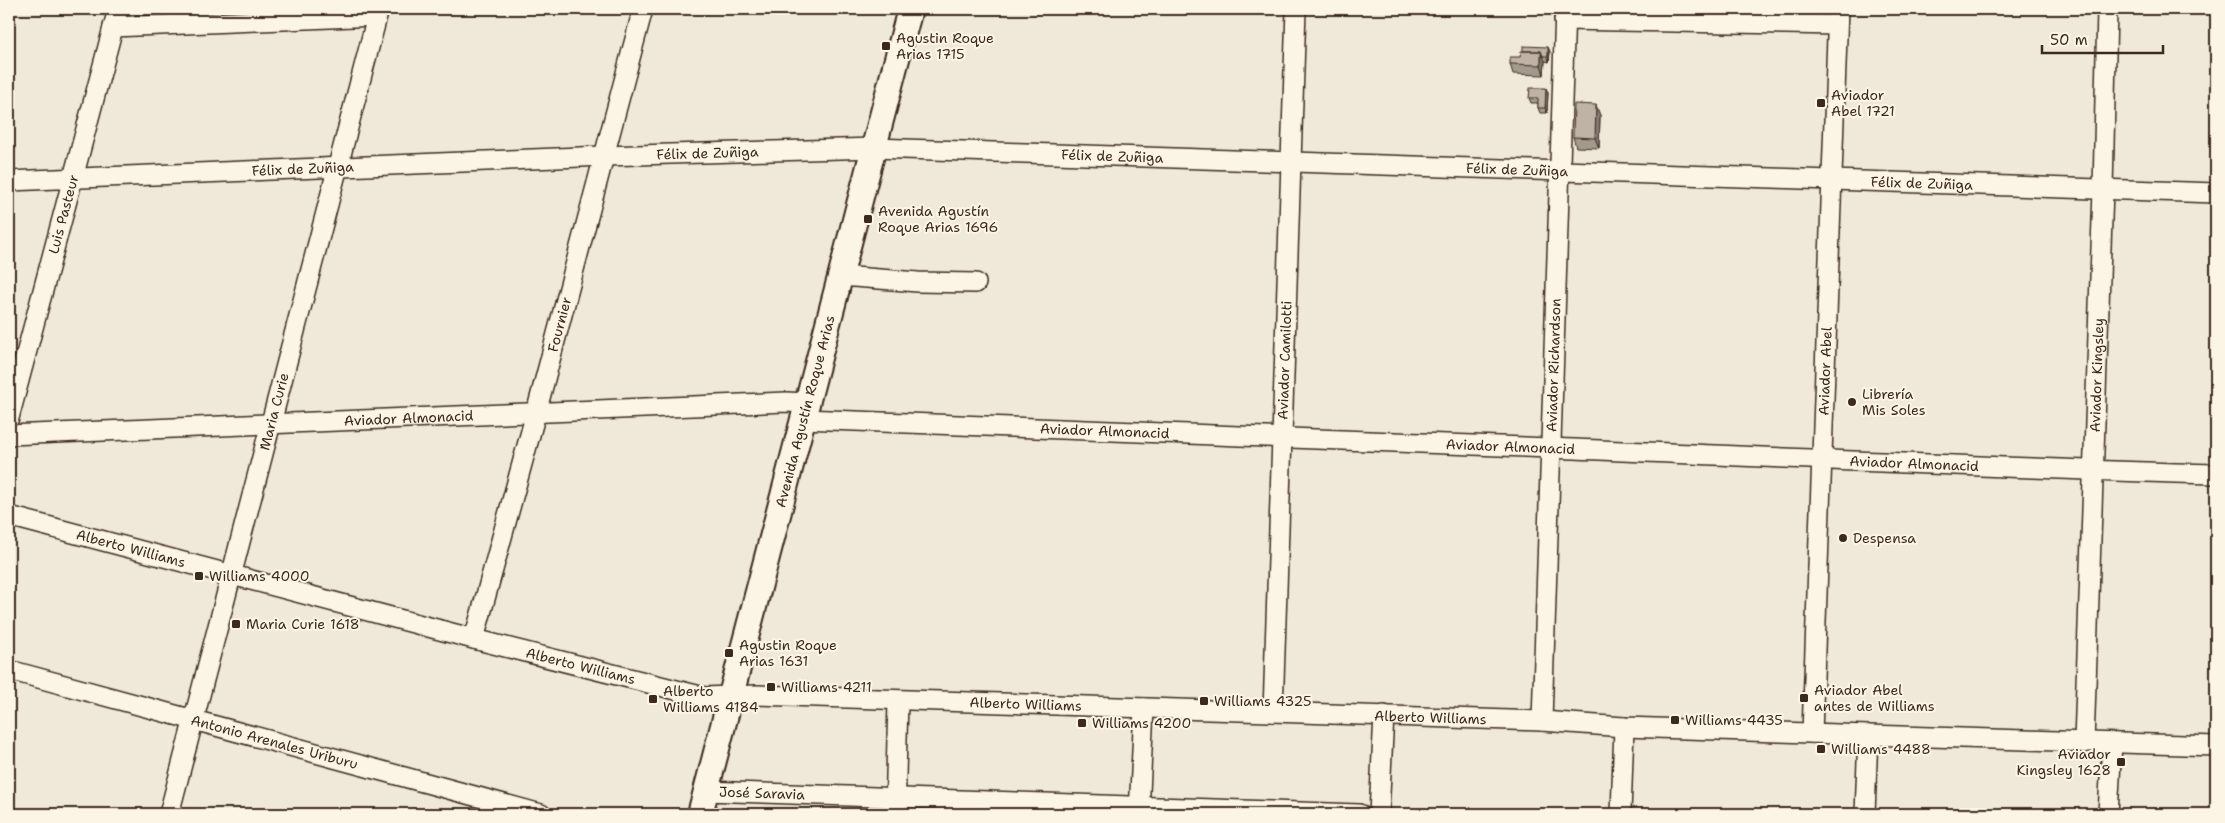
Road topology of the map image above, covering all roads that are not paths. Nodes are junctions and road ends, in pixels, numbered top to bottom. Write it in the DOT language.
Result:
graph roads {
  1 [pos="643,9"];
  2 [pos="910,9"];
  3 [pos="1296,9"];
  4 [pos="2106,9"];
  5 [pos="378,13"];
  6 [pos="1565,14"];
  7 [pos="1838,17"];
  8 [pos="115,18"];
  9 [pos="874,148"];
  10 [pos="604,156"];
  11 [pos="1292,162"];
  12 [pos="336,168"];
  13 [pos="1559,172"];
  14 [pos="73,178"];
  15 [pos="9,181"];
  16 [pos="1831,181"];
  17 [pos="2103,190"];
  18 [pos="2216,193"];
  19 [pos="841,276"];
  20 [pos="976,283"];
  21 [pos="805,411"];
  22 [pos="536,413"];
  23 [pos="9,418"];
  24 [pos="269,425"];
  25 [pos="9,435"];
  26 [pos="1281,439"];
  27 [pos="1549,448"];
  28 [pos="1822,461"];
  29 [pos="2093,471"];
  30 [pos="2216,474"];
  31 [pos="9,516"];
  32 [pos="232,575"];
  33 [pos="474,639"];
  34 [pos="9,670"];
  35 [pos="731,698"];
  36 [pos="898,701"];
  37 [pos="1144,708"];
  38 [pos="1273,712"];
  39 [pos="1384,715"];
  40 [pos="194,719"];
  41 [pos="1542,721"];
  42 [pos="1624,726"];
  43 [pos="1812,733"];
  44 [pos="1868,735"];
  45 [pos="2084,743"];
  46 [pos="2112,743"];
  47 [pos="2216,746"];
  48 [pos="706,791"];
  49 [pos="896,806"];
  50 [pos="1139,811"];
  51 [pos="168,814"];
  52 [pos="540,814"];
  53 [pos="700,814"];
  54 [pos="1358,814"];
  55 [pos="1379,814"];
  56 [pos="1621,814"];
  57 [pos="1866,814"];
  58 [pos="2108,814"];
  1 -- 10 [label="street, Fournier"];
  2 -- 9 [label="main road, Avenida Agustín Roque Arias"];
  3 -- 11 [label="street, Aviador Camilotti"];
  4 -- 17 [label="street, Aviador Kingsley"];
  5 -- 8 [label="street"];
  5 -- 12 [label="street, Maria Curie"];
  6 -- 7 [label="street"];
  6 -- 13 [label="street, Aviador Richardson"];
  7 -- 16 [label="street, Aviador Abel"];
  8 -- 14 [label="street, Luis Pasteur"];
  9 -- 10 [label="street, Félix de Zuñiga"];
  9 -- 11 [label="street, Félix de Zuñiga"];
  9 -- 19 [label="main road, Avenida Agustín Roque Arias"];
  10 -- 12 [label="street, Félix de Zuñiga"];
  10 -- 22 [label="street, Fournier"];
  11 -- 13 [label="street, Félix de Zuñiga"];
  11 -- 26 [label="street, Aviador Camilotti"];
  12 -- 14 [label="street, Félix de Zuñiga"];
  12 -- 24 [label="street, Maria Curie"];
  13 -- 16 [label="street, Félix de Zuñiga"];
  13 -- 27 [label="street, Aviador Richardson"];
  14 -- 15 [label="street, Félix de Zuñiga"];
  14 -- 23 [label="street, Luis Pasteur"];
  16 -- 17 [label="street, Félix de Zuñiga"];
  16 -- 28 [label="street, Aviador Abel"];
  17 -- 18 [label="street, Félix de Zuñiga"];
  17 -- 29 [label="street, Aviador Kingsley"];
  19 -- 20 [label="street"];
  19 -- 21 [label="main road, Avenida Agustín Roque Arias"];
  21 -- 22 [label="street, Aviador Almonacid"];
  21 -- 26 [label="street, Aviador Almonacid"];
  21 -- 35 [label="main road, Avenida Agustín Roque Arias"];
  22 -- 24 [label="street, Aviador Almonacid"];
  22 -- 33 [label="street, Fournier"];
  24 -- 25 [label="street, Aviador Almonacid"];
  24 -- 32 [label="street, Maria Curie"];
  26 -- 27 [label="street, Aviador Almonacid"];
  26 -- 38 [label="street, Aviador Camilotti"];
  27 -- 28 [label="street, Aviador Almonacid"];
  27 -- 41 [label="street, Aviador Richardson"];
  28 -- 29 [label="street, Aviador Almonacid"];
  28 -- 43 [label="street, Aviador Abel"];
  29 -- 30 [label="street, Aviador Almonacid"];
  29 -- 45 [label="street, Aviador Kingsley"];
  31 -- 32 [label="street, Alberto Williams"];
  32 -- 33 [label="street, Alberto Williams"];
  32 -- 40 [label="street, Maria Curie"];
  33 -- 35 [label="street, Alberto Williams"];
  34 -- 40 [label="street, Antonio Arenales Uriburu"];
  35 -- 36 [label="street, Alberto Williams"];
  35 -- 48 [label="main road, Avenida Agustín Roque Arias"];
  36 -- 37 [label="street, Alberto Williams"];
  36 -- 49 [label="street"];
  37 -- 38 [label="street, Alberto Williams"];
  37 -- 50 [label="street"];
  38 -- 39 [label="street, Alberto Williams"];
  39 -- 41 [label="street, Alberto Williams"];
  39 -- 55 [label="street"];
  40 -- 51 [label="street, Maria Curie"];
  40 -- 52 [label="street, Antonio Arenales Uriburu"];
  41 -- 42 [label="street, Alberto Williams"];
  42 -- 43 [label="street, Alberto Williams"];
  42 -- 56 [label="street"];
  43 -- 44 [label="street, Alberto Williams"];
  44 -- 45 [label="street, Alberto Williams"];
  44 -- 57 [label="street"];
  45 -- 46 [label="street, Alberto Williams"];
  46 -- 47 [label="street, Alberto Williams"];
  46 -- 58 [label="street"];
  48 -- 49 [label="street, José Saravia"];
  48 -- 53 [label="main road, Avenida Agustín Roque Arias"];
  49 -- 50 [label="street, José Saravia"];
  50 -- 54 [label="street, José Saravia"];
}
